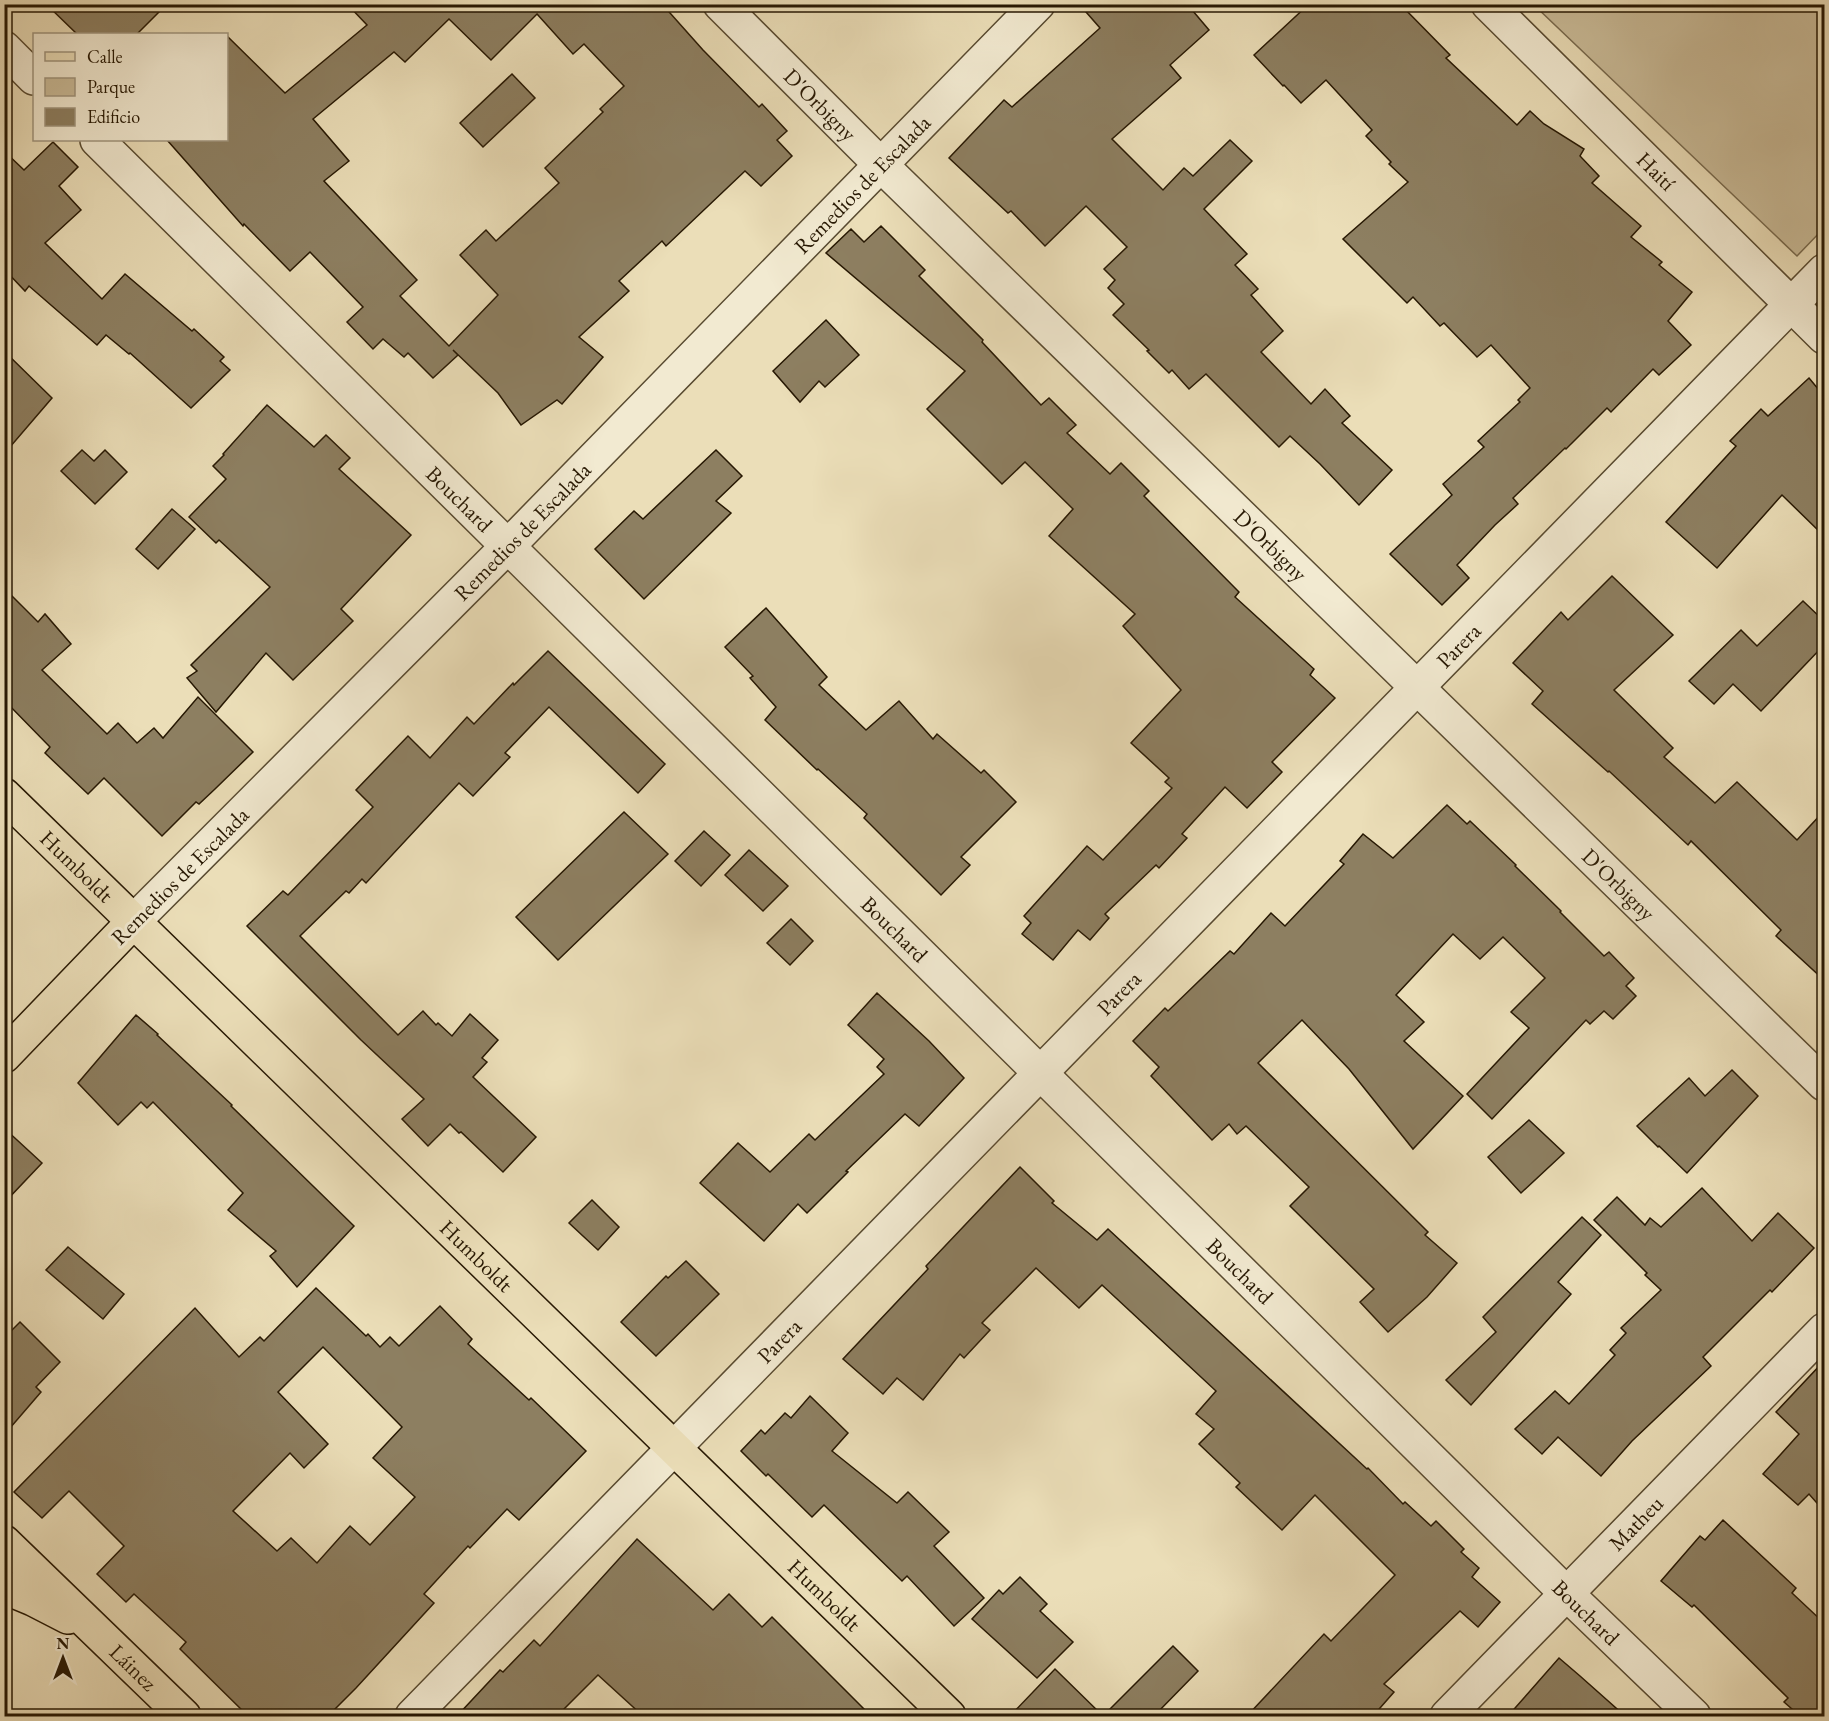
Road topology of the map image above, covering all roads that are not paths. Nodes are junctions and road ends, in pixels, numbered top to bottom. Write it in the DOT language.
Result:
graph roads {
  1 [pos="720,4"];
  2 [pos="1038,4"];
  3 [pos="1488,4"];
  4 [pos="4,48"];
  5 [pos="33,77"];
  6 [pos="98,141"];
  7 [pos="881,165"];
  8 [pos="1824,271"];
  9 [pos="1792,305"];
  10 [pos="1824,337"];
  11 [pos="508,546"];
  12 [pos="1418,689"];
  13 [pos="4,795"];
  14 [pos="134,921"];
  15 [pos="4,1056"];
  16 [pos="1041,1075"];
  17 [pos="1824,1084"];
  18 [pos="1824,1330"];
  19 [pos="676,1448"];
  20 [pos="4,1542"];
  21 [pos="4,1587"];
  22 [pos="1567,1594"];
  23 [pos="99,1633"];
  24 [pos="184,1716"];
  25 [pos="412,1716"];
  26 [pos="949,1716"];
  27 [pos="1447,1716"];
  28 [pos="1694,1716"];
  1 -- 7 [label="street, D'Orbigny"];
  2 -- 7 [label="street, Remedios de Escalada"];
  3 -- 9 [label="street, Haití"];
  4 -- 5 [label="street"];
  6 -- 11 [label="street, Bouchard"];
  7 -- 11 [label="street, Remedios de Escalada"];
  7 -- 12 [label="street, D'Orbigny"];
  8 -- 9 [label="street, Parera"];
  9 -- 10 [label="street, Haití"];
  9 -- 12 [label="street, Parera"];
  11 -- 14 [label="street, Remedios de Escalada"];
  11 -- 16 [label="street, Bouchard"];
  12 -- 16 [label="street, Parera"];
  12 -- 17 [label="street, D'Orbigny"];
  13 -- 14 [label="main road, Humboldt"];
  14 -- 15 [label="main road, Remedios de Escalada"];
  14 -- 19 [label="main road, Humboldt"];
  16 -- 19 [label="street, Parera"];
  16 -- 22 [label="street, Bouchard"];
  18 -- 22 [label="street, Matheu"];
  19 -- 25 [label="street, Parera"];
  19 -- 26 [label="main road, Humboldt"];
  20 -- 23 [label="main road, Láinez"];
  21 -- 23 [label="main road"];
  22 -- 27 [label="street, Matheu"];
  22 -- 28 [label="street, Bouchard"];
  23 -- 24 [label="main road, Láinez"];
}
